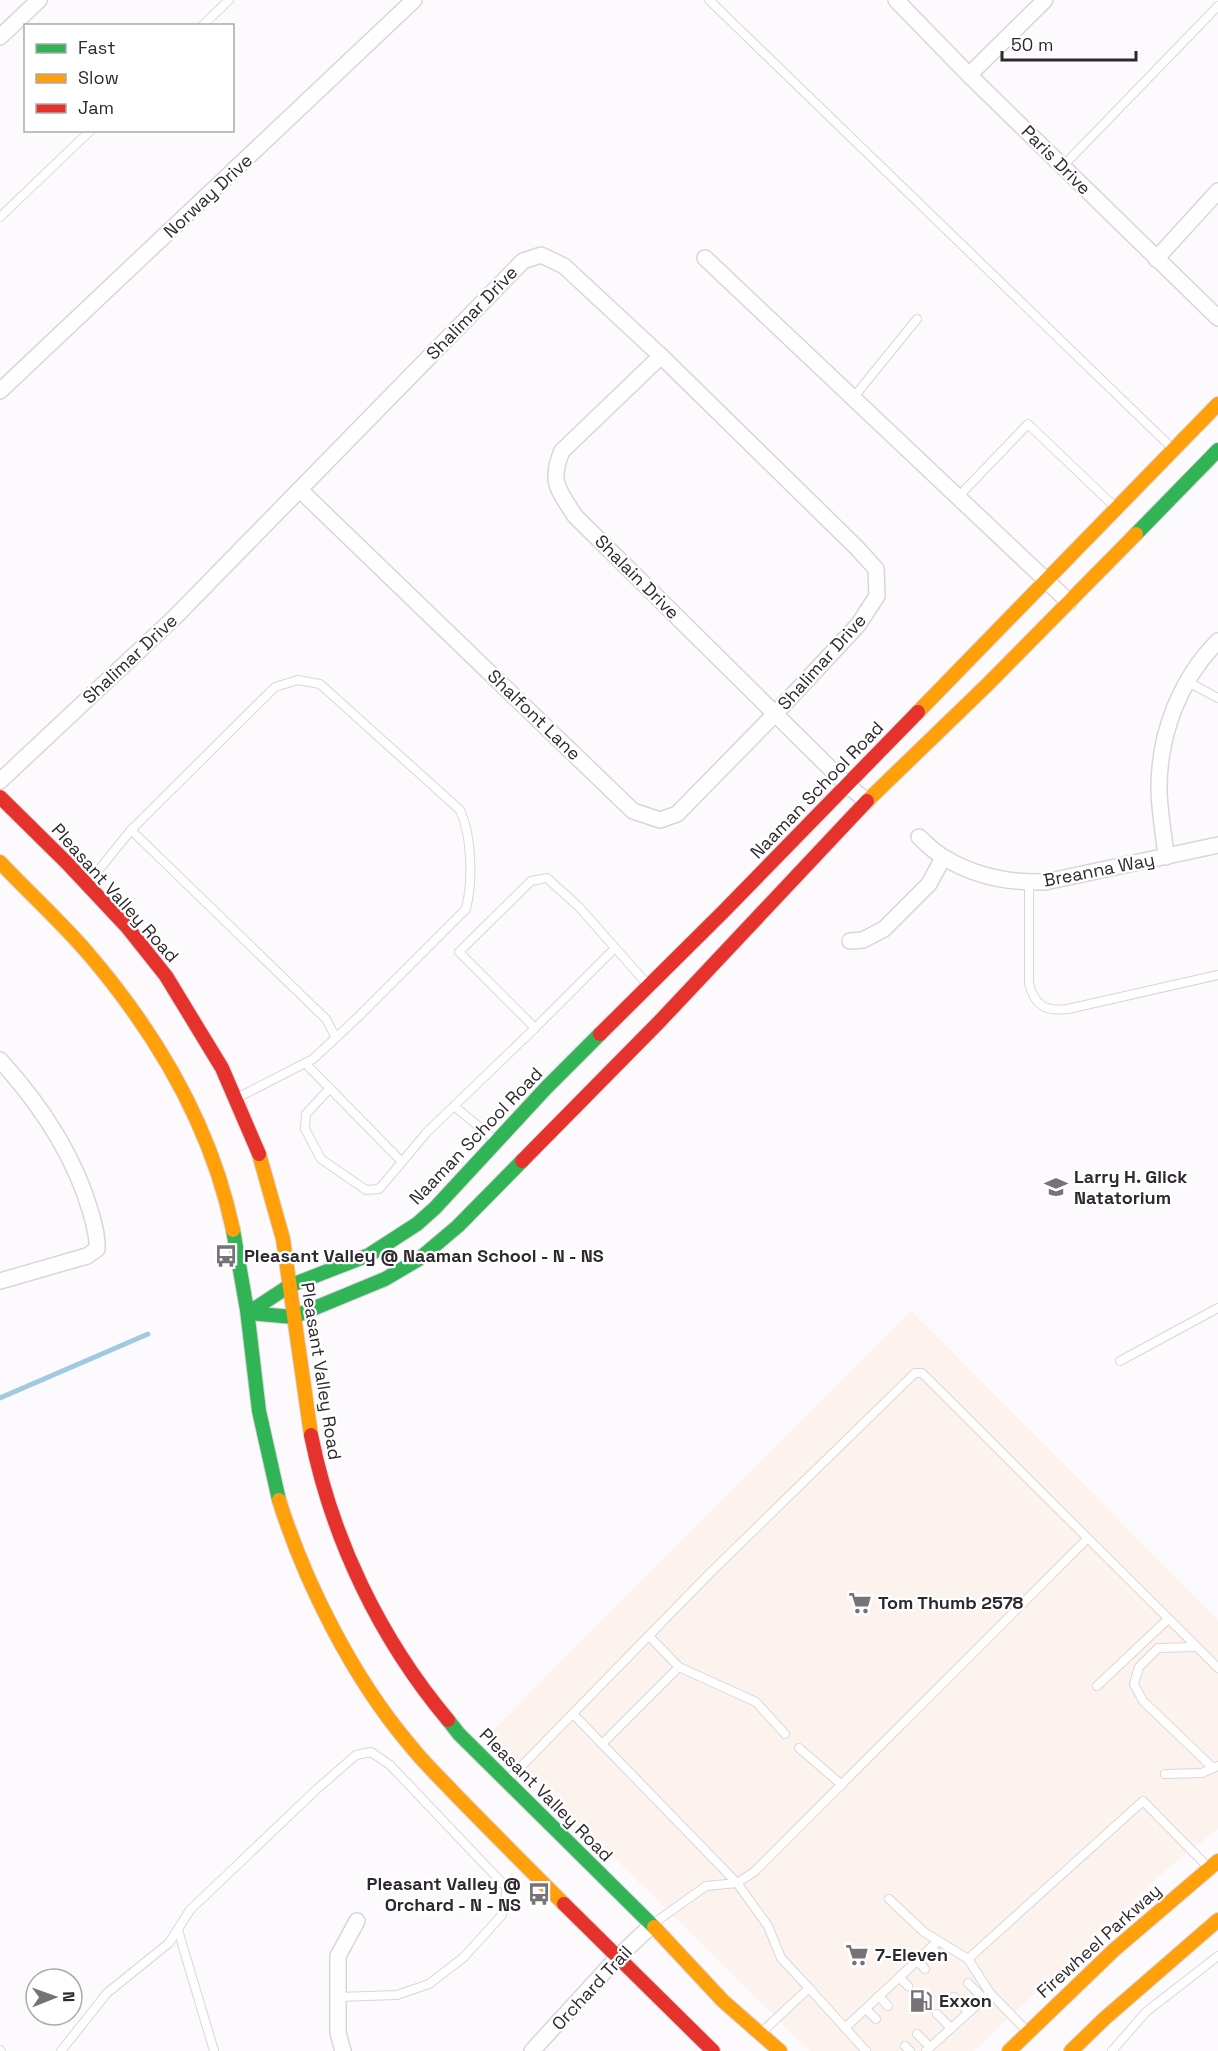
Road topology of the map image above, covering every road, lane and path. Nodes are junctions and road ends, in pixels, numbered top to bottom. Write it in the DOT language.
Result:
graph roads {
  1 [pos="39,0"];
  2 [pos="229,0"];
  3 [pos="708,0"];
  4 [pos="896,0"];
  5 [pos="1045,0"];
  6 [pos="408,3"];
  7 [pos="1218,6"];
  8 [pos="204,24"];
  9 [pos="0,37"];
  10 [pos="969,75"];
  11 [pos="89,132"];
  12 [pos="1062,167"];
  13 [pos="1218,191"];
  14 [pos="0,217"];
  15 [pos="705,258"];
  16 [pos="1156,259"];
  17 [pos="1218,318"];
  18 [pos="917,319"];
  19 [pos="661,356"];
  20 [pos="0,391"];
  21 [pos="853,399"];
  22 [pos="1218,404"];
  23 [pos="1174,450"];
  24 [pos="1218,450"];
  25 [pos="300,490"];
  26 [pos="957,498"];
  27 [pos="1117,508"];
  28 [pos="1045,582"];
  29 [pos="1069,602"];
  30 [pos="1218,640"];
  31 [pos="1186,681"];
  32 [pos="1218,698"];
  33 [pos="775,714"];
  34 [pos="0,781"];
  35 [pos="847,785"];
  36 [pos="0,797"];
  37 [pos="867,801"];
  38 [pos="131,830"];
  39 [pos="919,837"];
  40 [pos="1218,845"];
  41 [pos="1166,857"];
  42 [pos="943,858"];
  43 [pos="0,862"];
  44 [pos="1029,882"];
  45 [pos="87,885"];
  46 [pos="850,941"];
  47 [pos="615,948"];
  48 [pos="1218,975"];
  49 [pos="649,986"];
  50 [pos="535,1028"];
  51 [pos="336,1038"];
  52 [pos="0,1060"];
  53 [pos="305,1063"];
  54 [pos="330,1088"];
  55 [pos="236,1099"];
  56 [pos="454,1106"];
  57 [pos="496,1141"];
  58 [pos="402,1162"];
  59 [pos="0,1281"];
  60 [pos="289,1286"];
  61 [pos="1218,1308"];
  62 [pos="248,1313"];
  63 [pos="293,1317"];
  64 [pos="1120,1361"];
  65 [pos="1088,1539"];
  66 [pos="1168,1619"];
  67 [pos="649,1636"];
  68 [pos="1196,1647"];
  69 [pos="679,1667"];
  70 [pos="1218,1668"];
  71 [pos="1096,1686"];
  72 [pos="573,1714"];
  73 [pos="785,1734"];
  74 [pos="602,1744"];
  75 [pos="799,1748"];
  76 [pos="1216,1767"];
  77 [pos="1165,1773"];
  78 [pos="507,1781"];
  79 [pos="842,1785"];
  80 [pos="1215,1869"];
  81 [pos="737,1883"];
  82 [pos="889,1899"];
  83 [pos="1218,1920"];
  84 [pos="357,1921"];
  85 [pos="652,1925"];
  86 [pos="178,1930"];
  87 [pos="938,1941"];
  88 [pos="931,1948"];
  89 [pos="939,1955"];
  90 [pos="1218,1956"];
  91 [pos="617,1958"];
  92 [pos="968,1959"];
  93 [pos="917,1961"];
  94 [pos="925,1968"];
  95 [pos="900,1977"];
  96 [pos="968,1983"];
  97 [pos="908,1986"];
  98 [pos="809,1988"];
  99 [pos="879,1996"];
  100 [pos="987,1996"];
  101 [pos="338,1997"];
  102 [pos="954,1997"];
  103 [pos="888,2006"];
  104 [pos="866,2009"];
  105 [pos="969,2012"];
  106 [pos="937,2014"];
  107 [pos="876,2019"];
  108 [pos="845,2028"];
  109 [pos="951,2028"];
  110 [pos="1027,2031"];
  111 [pos="760,2034"];
  112 [pos="917,2034"];
  113 [pos="537,2049"];
  114 [pos="928,2049"];
  115 [pos="61,2051"];
  116 [pos="214,2051"];
  117 [pos="343,2051"];
  118 [pos="712,2051"];
  119 [pos="780,2051"];
  120 [pos="866,2051"];
  121 [pos="1008,2051"];
  122 [pos="1071,2051"];
  123 [pos="1112,2051"];
  1 -- 9 [label="street"];
  2 -- 8 [label="lane"];
  3 -- 23 [label="lane"];
  4 -- 10 [label="street, Paris Drive"];
  5 -- 10 [label="street"];
  6 -- 20 [label="street, Norway Drive"];
  7 -- 12 [label="lane"];
  10 -- 12 [label="street, Paris Drive"];
  11 -- 14 [label="lane"];
  12 -- 16 [label="street, Paris Drive"];
  13 -- 16 [label="street"];
  15 -- 21 [label="street"];
  16 -- 17 [label="street, Paris Drive"];
  18 -- 21 [label="lane"];
  19 -- 25 [label="street, Shalimar Drive"];
  19 -- 33 [label="street, Shalimar Drive"];
  19 -- 33 [label="street, Shalain Drive"];
  21 -- 26 [label="street"];
  22 -- 23 [label="main road, Naaman School Road"];
  23 -- 27 [label="main road, Naaman School Road"];
  24 -- 29 [label="main road"];
  25 -- 33 [label="street, Shalfont Lane"];
  25 -- 34 [label="street, Shalimar Drive"];
  26 -- 27 [label="lane"];
  26 -- 28 [label="street"];
  27 -- 28 [label="main road, Naaman School Road"];
  28 -- 29 [label="street"];
  28 -- 35 [label="main road, Naaman School Road"];
  29 -- 37 [label="main road"];
  30 -- 31 [label="street"];
  31 -- 32 [label="lane"];
  31 -- 41 [label="street"];
  33 -- 35 [label="street, Shalain Drive"];
  35 -- 37 [label="street"];
  35 -- 49 [label="main road, Naaman School Road"];
  36 -- 45 [label="main road, Pleasant Valley Road"];
  37 -- 63 [label="main road"];
  38 -- 45 [label="lane"];
  38 -- 51 [label="lane"];
  38 -- 51 [label="lane"];
  39 -- 42 [label="street, Breanna Way"];
  40 -- 41 [label="street, Breanna Way"];
  41 -- 44 [label="street, Breanna Way"];
  42 -- 44 [label="street, Breanna Way"];
  42 -- 46 [label="street"];
  43 -- 62 [label="main road"];
  44 -- 48 [label="lane"];
  45 -- 55 [label="main road, Pleasant Valley Road"];
  47 -- 49 [label="lane"];
  47 -- 50 [label="lane"];
  47 -- 50 [label="lane"];
  49 -- 57 [label="main road, Naaman School Road"];
  50 -- 56 [label="lane"];
  51 -- 53 [label="lane"];
  52 -- 59 [label="street"];
  53 -- 54 [label="lane"];
  53 -- 55 [label="lane"];
  54 -- 58 [label="lane"];
  54 -- 58 [label="lane"];
  55 -- 60 [label="main road, Pleasant Valley Road"];
  56 -- 57 [label="lane"];
  56 -- 58 [label="lane"];
  57 -- 60 [label="main road, Naaman School Road"];
  60 -- 62 [label="main road, Naaman School Road"];
  60 -- 63 [label="main road, Pleasant Valley Road"];
  61 -- 64 [label="lane"];
  62 -- 63 [label="main road"];
  62 -- 91 [label="main road"];
  63 -- 78 [label="main road, Pleasant Valley Road"];
  65 -- 66 [label="lane"];
  65 -- 67 [label="lane"];
  65 -- 79 [label="lane"];
  66 -- 68 [label="lane"];
  66 -- 71 [label="lane"];
  67 -- 69 [label="lane"];
  67 -- 72 [label="lane"];
  68 -- 70 [label="lane"];
  68 -- 76 [label="lane"];
  69 -- 73 [label="lane"];
  69 -- 74 [label="lane"];
  72 -- 74 [label="lane"];
  72 -- 78 [label="lane"];
  74 -- 81 [label="lane"];
  75 -- 79 [label="lane"];
  76 -- 77 [label="lane"];
  78 -- 85 [label="main road, Pleasant Valley Road"];
  79 -- 81 [label="lane"];
  80 -- 92 [label="lane"];
  80 -- 110 [label="main road, Firewheel Parkway"];
  81 -- 85 [label="lane"];
  81 -- 98 [label="lane"];
  82 -- 87 [label="lane"];
  83 -- 122 [label="main road"];
  84 -- 101 [label="street"];
  85 -- 91 [label="street, Orchard Trail"];
  85 -- 111 [label="main road, Pleasant Valley Road"];
  86 -- 101 [label="lane"];
  86 -- 115 [label="lane"];
  86 -- 116 [label="lane"];
  87 -- 88 [label="lane"];
  87 -- 92 [label="lane"];
  88 -- 89 [label="lane"];
  88 -- 93 [label="lane"];
  90 -- 123 [label="lane"];
  91 -- 113 [label="street, Orchard Trail"];
  91 -- 118 [label="main road"];
  92 -- 100 [label="lane"];
  93 -- 94 [label="lane"];
  93 -- 95 [label="lane"];
  95 -- 97 [label="lane"];
  95 -- 99 [label="lane"];
  96 -- 100 [label="lane"];
  98 -- 108 [label="lane"];
  98 -- 111 [label="lane"];
  99 -- 103 [label="lane"];
  99 -- 104 [label="lane"];
  100 -- 105 [label="lane"];
  100 -- 110 [label="lane"];
  101 -- 117 [label="street"];
  102 -- 105 [label="lane"];
  104 -- 107 [label="lane"];
  104 -- 108 [label="lane"];
  105 -- 109 [label="lane"];
  106 -- 109 [label="lane"];
  108 -- 120 [label="lane"];
  109 -- 114 [label="lane"];
  110 -- 121 [label="main road, Firewheel Parkway"];
  111 -- 119 [label="main road, Pleasant Valley Road"];
  112 -- 114 [label="lane"];
}
